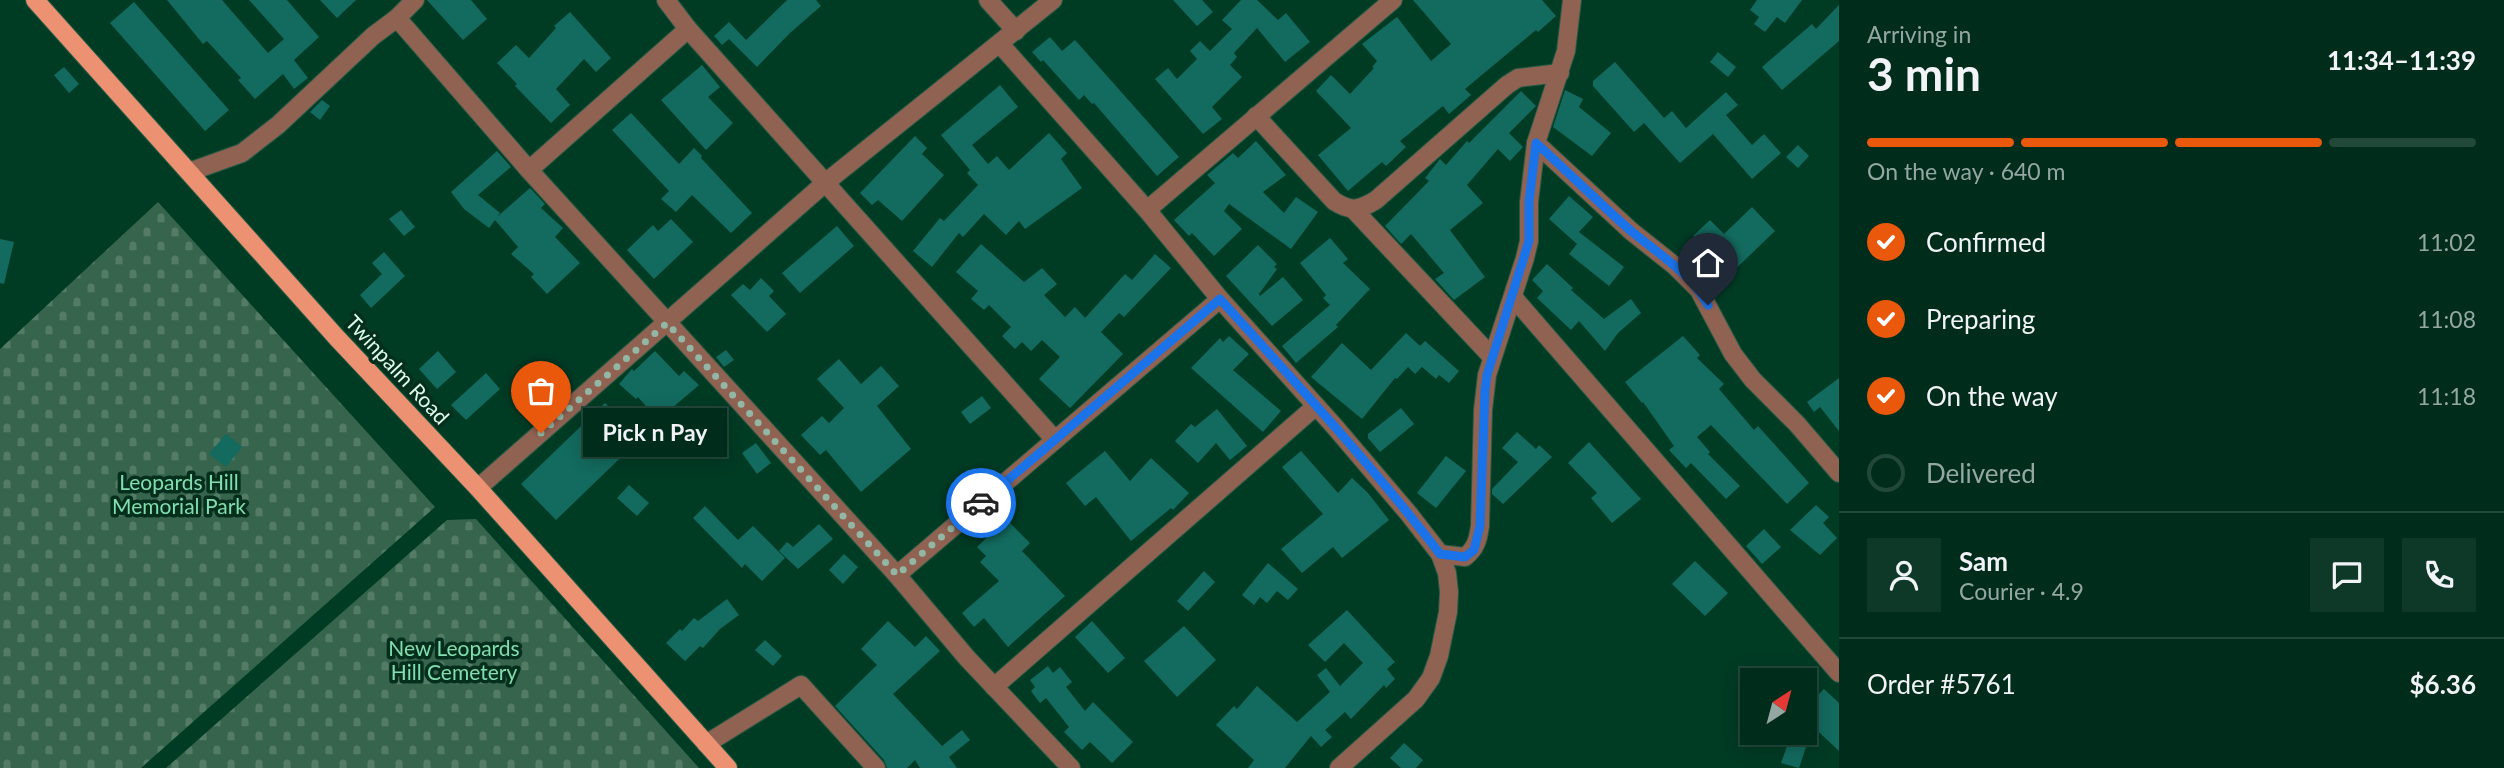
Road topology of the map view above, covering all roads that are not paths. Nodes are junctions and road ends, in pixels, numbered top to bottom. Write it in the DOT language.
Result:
graph roads {
  1 [pos="35,0"];
  2 [pos="415,0"];
  3 [pos="666,0"];
  4 [pos="988,0"];
  5 [pos="1053,0"];
  6 [pos="1393,0"];
  7 [pos="1572,0"];
  8 [pos="397,18"];
  9 [pos="688,29"];
  10 [pos="1016,31"];
  11 [pos="1000,44"];
  12 [pos="1560,73"];
  13 [pos="1256,117"];
  14 [pos="1536,143"];
  15 [pos="530,170"];
  16 [pos="189,172"];
  17 [pos="825,183"];
  18 [pos="1147,210"];
  19 [pos="1354,210"];
  20 [pos="1513,297"];
  21 [pos="1220,299"];
  22 [pos="667,323"];
  23 [pos="1492,357"];
  24 [pos="1316,406"];
  25 [pos="1055,440"];
  26 [pos="1839,473"];
  27 [pos="478,488"];
  28 [pos="1440,554"];
  29 [pos="897,575"];
  30 [pos="1839,673"];
  31 [pos="993,687"];
  32 [pos="706,744"];
  33 [pos="729,768"];
  34 [pos="876,768"];
  35 [pos="1071,768"];
  36 [pos="1339,768"];
  1 -- 16 [label="main road, Twinpalm Road"];
  2 -- 8 [label="street"];
  3 -- 9 [label="street"];
  4 -- 10 [label="street"];
  5 -- 10 [label="street"];
  6 -- 13 [label="street"];
  7 -- 12 [label="street"];
  8 -- 15 [label="street"];
  8 -- 16 [label="street"];
  9 -- 15 [label="street"];
  9 -- 17 [label="street"];
  10 -- 11 [label="street"];
  11 -- 17 [label="street"];
  11 -- 18 [label="street"];
  12 -- 14 [label="street"];
  12 -- 19 [label="street"];
  13 -- 18 [label="street"];
  13 -- 19 [label="street"];
  14 -- 20 [label="street"];
  14 -- 26 [label="street"];
  15 -- 22 [label="street"];
  16 -- 27 [label="main road, Twinpalm Road"];
  17 -- 22 [label="street"];
  17 -- 25 [label="street"];
  18 -- 21 [label="street"];
  19 -- 23 [label="street"];
  20 -- 23 [label="street"];
  20 -- 30 [label="street"];
  21 -- 24 [label="street"];
  21 -- 25 [label="street"];
  22 -- 27 [label="street"];
  22 -- 29 [label="street"];
  23 -- 28 [label="street"];
  24 -- 28 [label="street"];
  24 -- 31 [label="street"];
  25 -- 29 [label="street"];
  27 -- 32 [label="main road, Twinpalm Road"];
  28 -- 36 [label="street"];
  29 -- 31 [label="street"];
  31 -- 35 [label="street"];
  32 -- 33 [label="main road, Twinpalm Road"];
  32 -- 34 [label="street"];
}
